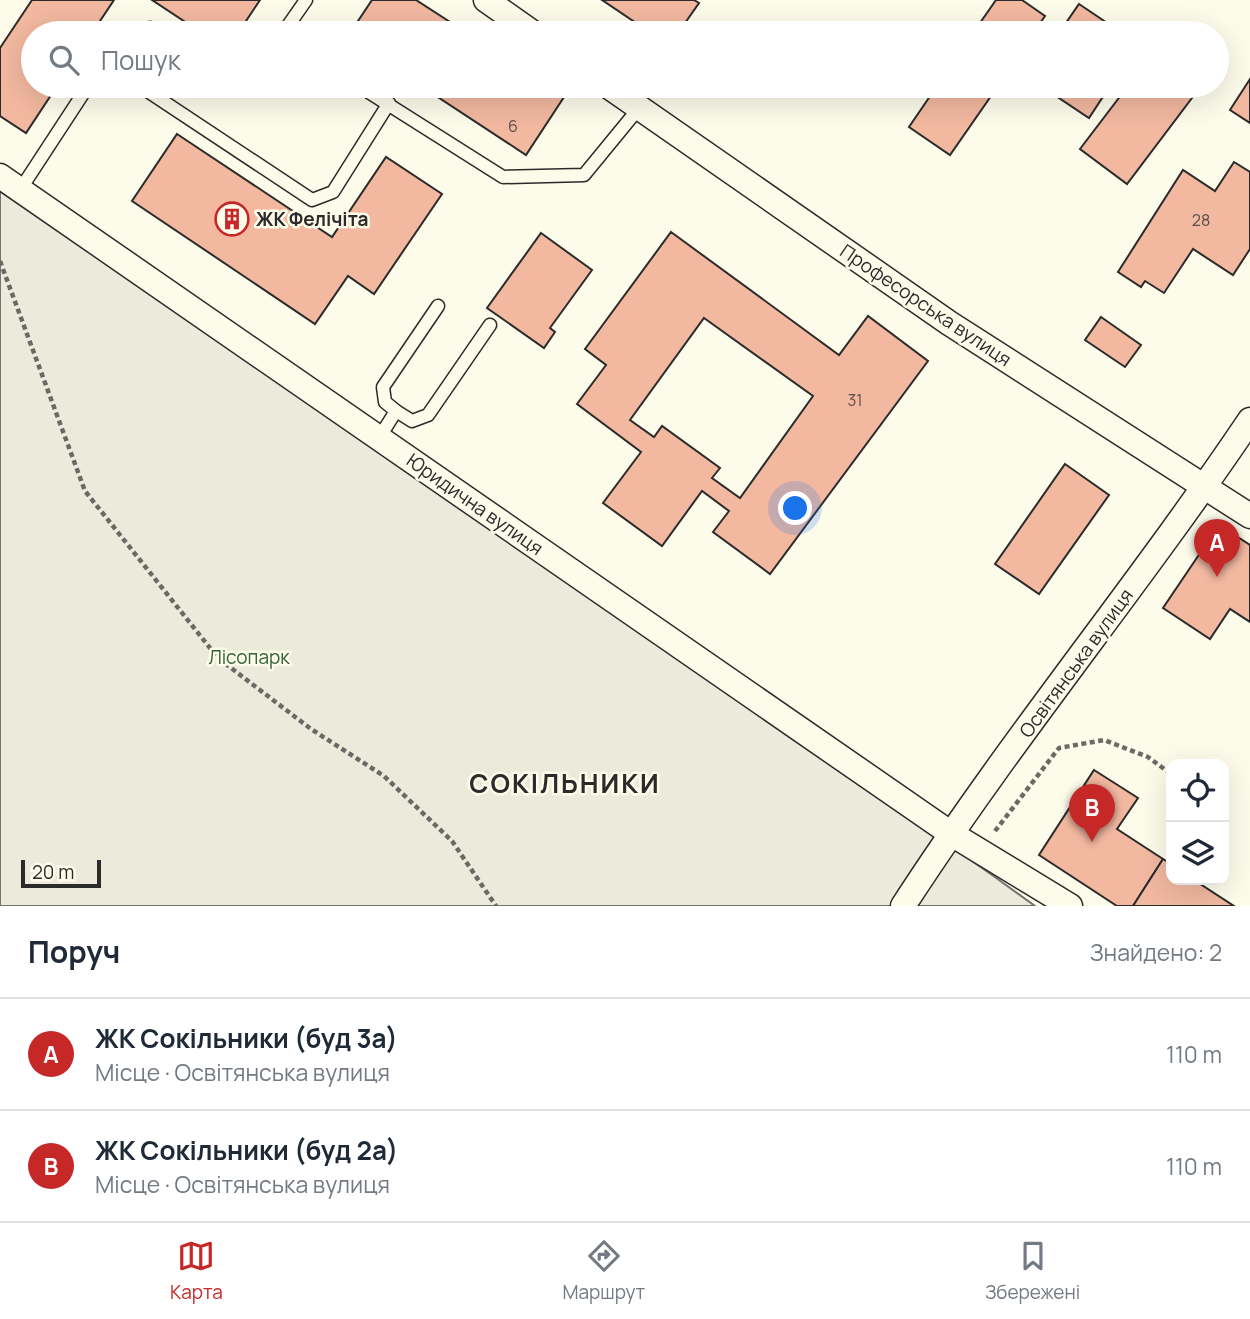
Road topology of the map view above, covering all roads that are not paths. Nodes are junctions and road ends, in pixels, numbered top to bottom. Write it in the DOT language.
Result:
graph roads {
  1 [pos="306,0"];
  2 [pos="486,0"];
  3 [pos="291,21"];
  4 [pos="516,21"];
  5 [pos="78,98"];
  6 [pos="158,98"];
  7 [pos="380,98"];
  8 [pos="625,98"];
  9 [pos="389,103"];
  10 [pos="639,108"];
  11 [pos="10,183"];
  12 [pos="438,306"];
  13 [pos="490,325"];
  14 [pos="396,411"];
  15 [pos="1250,420"];
  16 [pos="379,438"];
  17 [pos="1205,487"];
  18 [pos="1250,516"];
  19 [pos="950,833"];
  20 [pos="904,906"];
  21 [pos="1070,906"];
  1 -- 3 [label="lane"];
  2 -- 4 [label="street"];
  5 -- 11 [label="lane"];
  6 -- 9 [label="lane"];
  7 -- 9 [label="lane"];
  8 -- 10 [label="street, Професорська вулиця"];
  9 -- 10 [label="lane"];
  10 -- 17 [label="street, Професорська вулиця"];
  11 -- 16 [label="street, Юридична вулиця"];
  12 -- 14 [label="lane"];
  13 -- 14 [label="lane"];
  14 -- 16 [label="lane"];
  15 -- 17 [label="street, Освітянська вулиця"];
  16 -- 19 [label="street, Юридична вулиця"];
  17 -- 18 [label="street, Професорська вулиця"];
  17 -- 19 [label="street, Освітянська вулиця"];
  19 -- 20 [label="street, Освітянська вулиця"];
  19 -- 21 [label="street, Юридична вулиця"];
}
